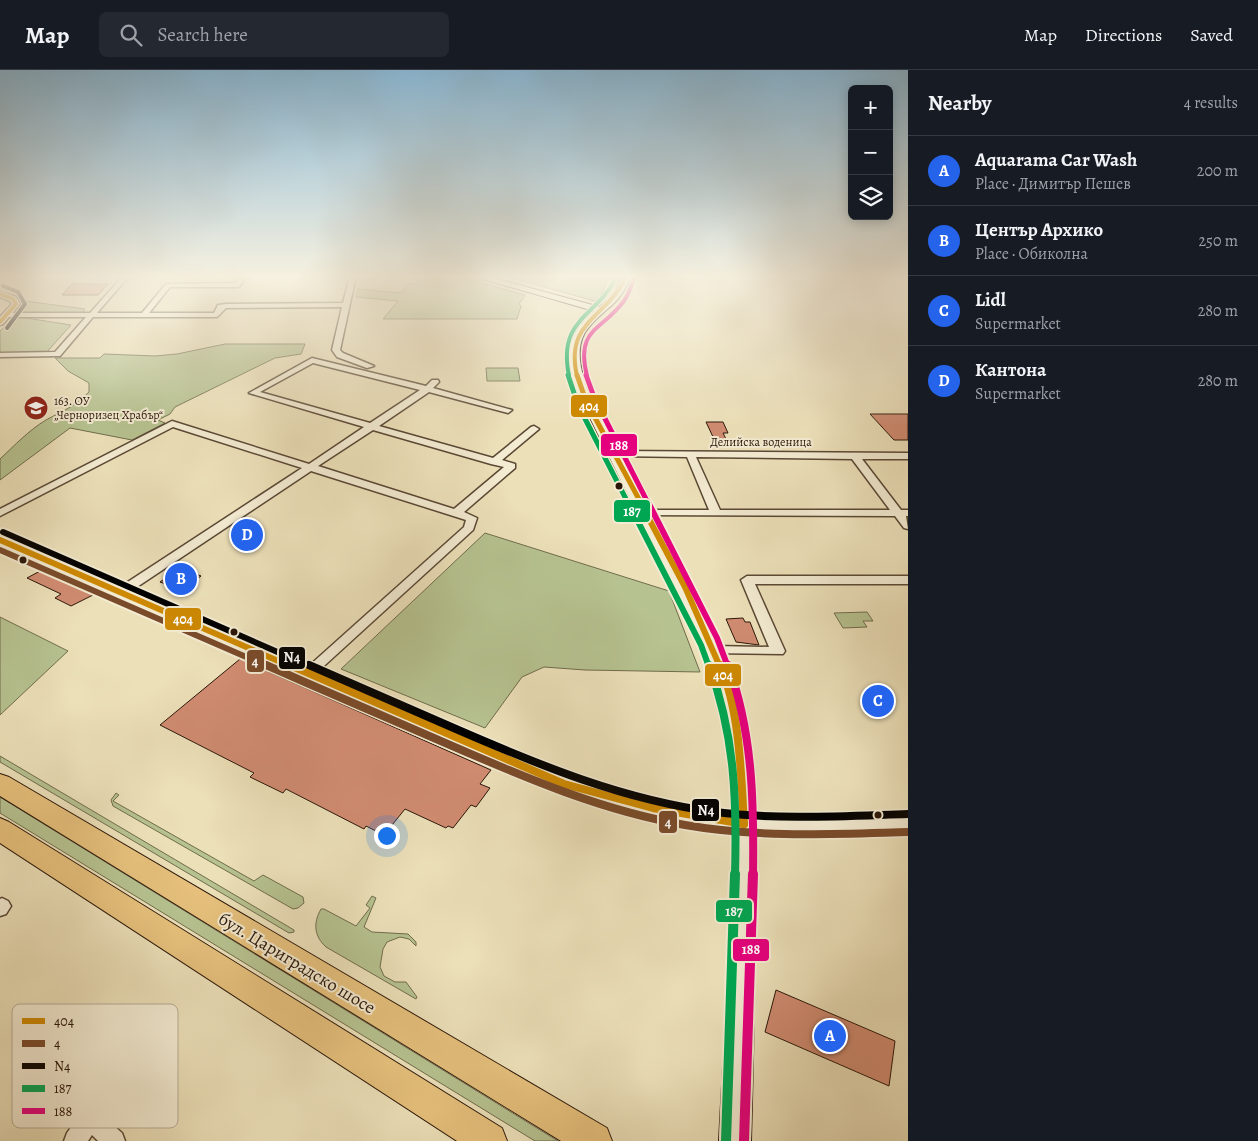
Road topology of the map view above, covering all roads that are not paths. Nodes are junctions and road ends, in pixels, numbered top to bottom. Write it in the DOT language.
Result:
graph roads {
  1 [pos="82,326"];
  2 [pos="341,326"];
  3 [pos="585,326"];
  4 [pos="0,354"];
  5 [pos="432,386"];
  6 [pos="508,410"];
  7 [pos="372,427"];
  8 [pos="534,429"];
  9 [pos="615,454"];
  10 [pos="690,454"];
  11 [pos="855,456"];
  12 [pos="908,456"];
  13 [pos="494,462"];
  14 [pos="310,468"];
  15 [pos="0,513"];
  16 [pos="456,513"];
  17 [pos="644,513"];
  18 [pos="716,513"];
  19 [pos="903,513"];
  20 [pos="908,526"];
  21 [pos="0,540"];
  22 [pos="908,580"];
  23 [pos="121,592"];
  24 [pos="714,650"];
  25 [pos="308,673"];
  26 [pos="0,784"];
  27 [pos="744,824"];
  28 [pos="908,824"];
  29 [pos="0,829"];
  30 [pos="84,1128"];
  31 [pos="100,1128"];
  32 [pos="75,1141"];
  33 [pos="114,1141"];
  34 [pos="489,1141"];
  35 [pos="594,1141"];
  36 [pos="735,1141"];
  1 -- 4 [label="street"];
  2 -- 5 [label="street"];
  3 -- 9 [label="main road"];
  5 -- 6 [label="street"];
  5 -- 7 [label="street"];
  5 -- 7 [label="street"];
  7 -- 13 [label="street"];
  7 -- 14 [label="street"];
  8 -- 13 [label="street"];
  9 -- 10 [label="street, Делийска воденица"];
  9 -- 17 [label="main road"];
  10 -- 11 [label="street, Делийска воденица"];
  10 -- 18 [label="street"];
  11 -- 12 [label="street, Делийска воденица"];
  11 -- 19 [label="street"];
  13 -- 16 [label="street"];
  14 -- 15 [label="street"];
  14 -- 16 [label="street"];
  14 -- 23 [label="street"];
  16 -- 25 [label="street"];
  17 -- 18 [label="street"];
  17 -- 24 [label="main road"];
  18 -- 19 [label="street"];
  19 -- 20 [label="street"];
  21 -- 23 [label="street"];
  22 -- 24 [label="street"];
  23 -- 25 [label="street"];
  24 -- 27 [label="main road"];
  25 -- 27 [label="street"];
  26 -- 35 [label="highway, бул. Цариградско шосе"];
  27 -- 28 [label="street"];
  27 -- 36 [label="main road"];
  29 -- 34 [label="highway"];
  30 -- 32 [label="street"];
  31 -- 33 [label="street"];
}
